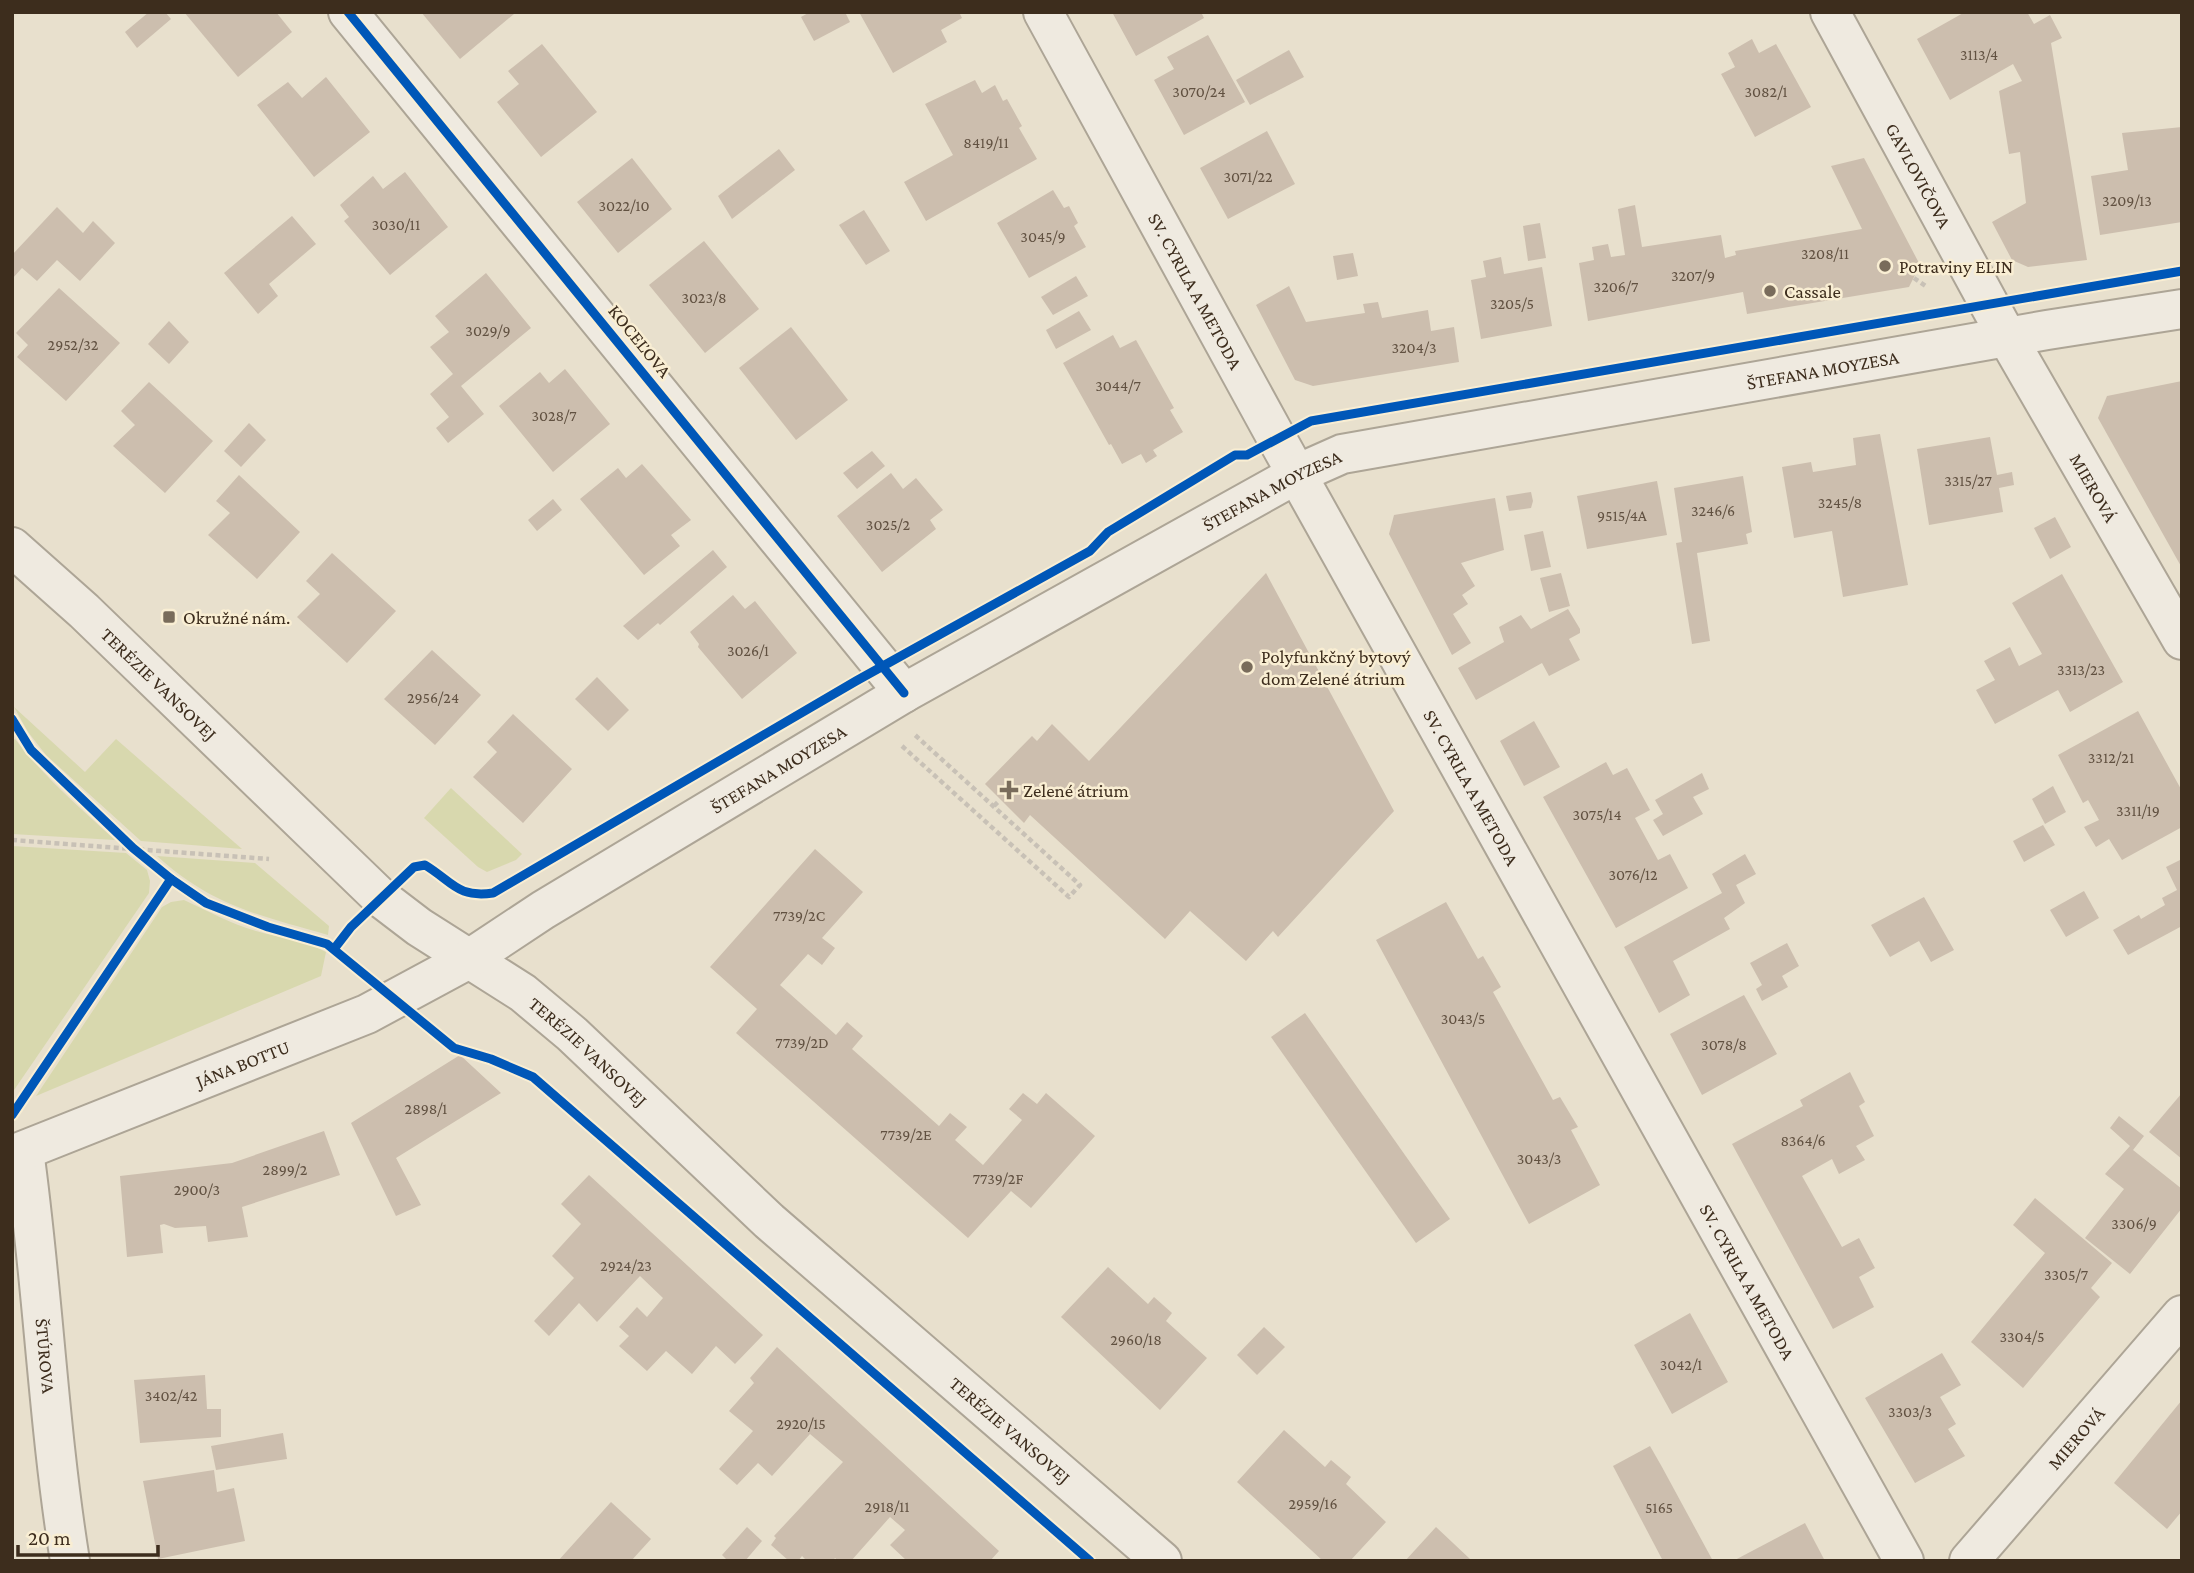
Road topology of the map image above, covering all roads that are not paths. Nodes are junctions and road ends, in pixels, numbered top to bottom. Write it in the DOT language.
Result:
graph roads {
  1 [pos="348,12"];
  2 [pos="1042,12"];
  3 [pos="1830,12"];
  4 [pos="2182,309"];
  5 [pos="2007,337"];
  6 [pos="1297,474"];
  7 [pos="12,547"];
  8 [pos="2182,640"];
  9 [pos="904,693"];
  10 [pos="469,959"];
  11 [pos="18,1153"];
  12 [pos="2182,1315"];
  13 [pos="70,1561"];
  14 [pos="1162,1561"];
  15 [pos="1904,1561"];
  16 [pos="1969,1561"];
  1 -- 9 [label="street, KOCEĽOVA"];
  2 -- 6 [label="street, SV. CYRILA A METODA"];
  3 -- 5 [label="street, GAVLOVIČOVA"];
  4 -- 5 [label="street, ŠTEFANA MOYZESA"];
  5 -- 6 [label="street, ŠTEFANA MOYZESA"];
  5 -- 8 [label="street, MIEROVÁ"];
  6 -- 9 [label="street, ŠTEFANA MOYZESA"];
  6 -- 15 [label="street, SV. CYRILA A METODA"];
  7 -- 10 [label="street, TERÉZIE VANSOVEJ"];
  9 -- 10 [label="street, ŠTEFANA MOYZESA"];
  10 -- 11 [label="street, JÁNA BOTTU"];
  10 -- 14 [label="street, TERÉZIE VANSOVEJ"];
  11 -- 13 [label="street, ŠTÚROVA"];
  12 -- 16 [label="street, MIEROVÁ"];
}
